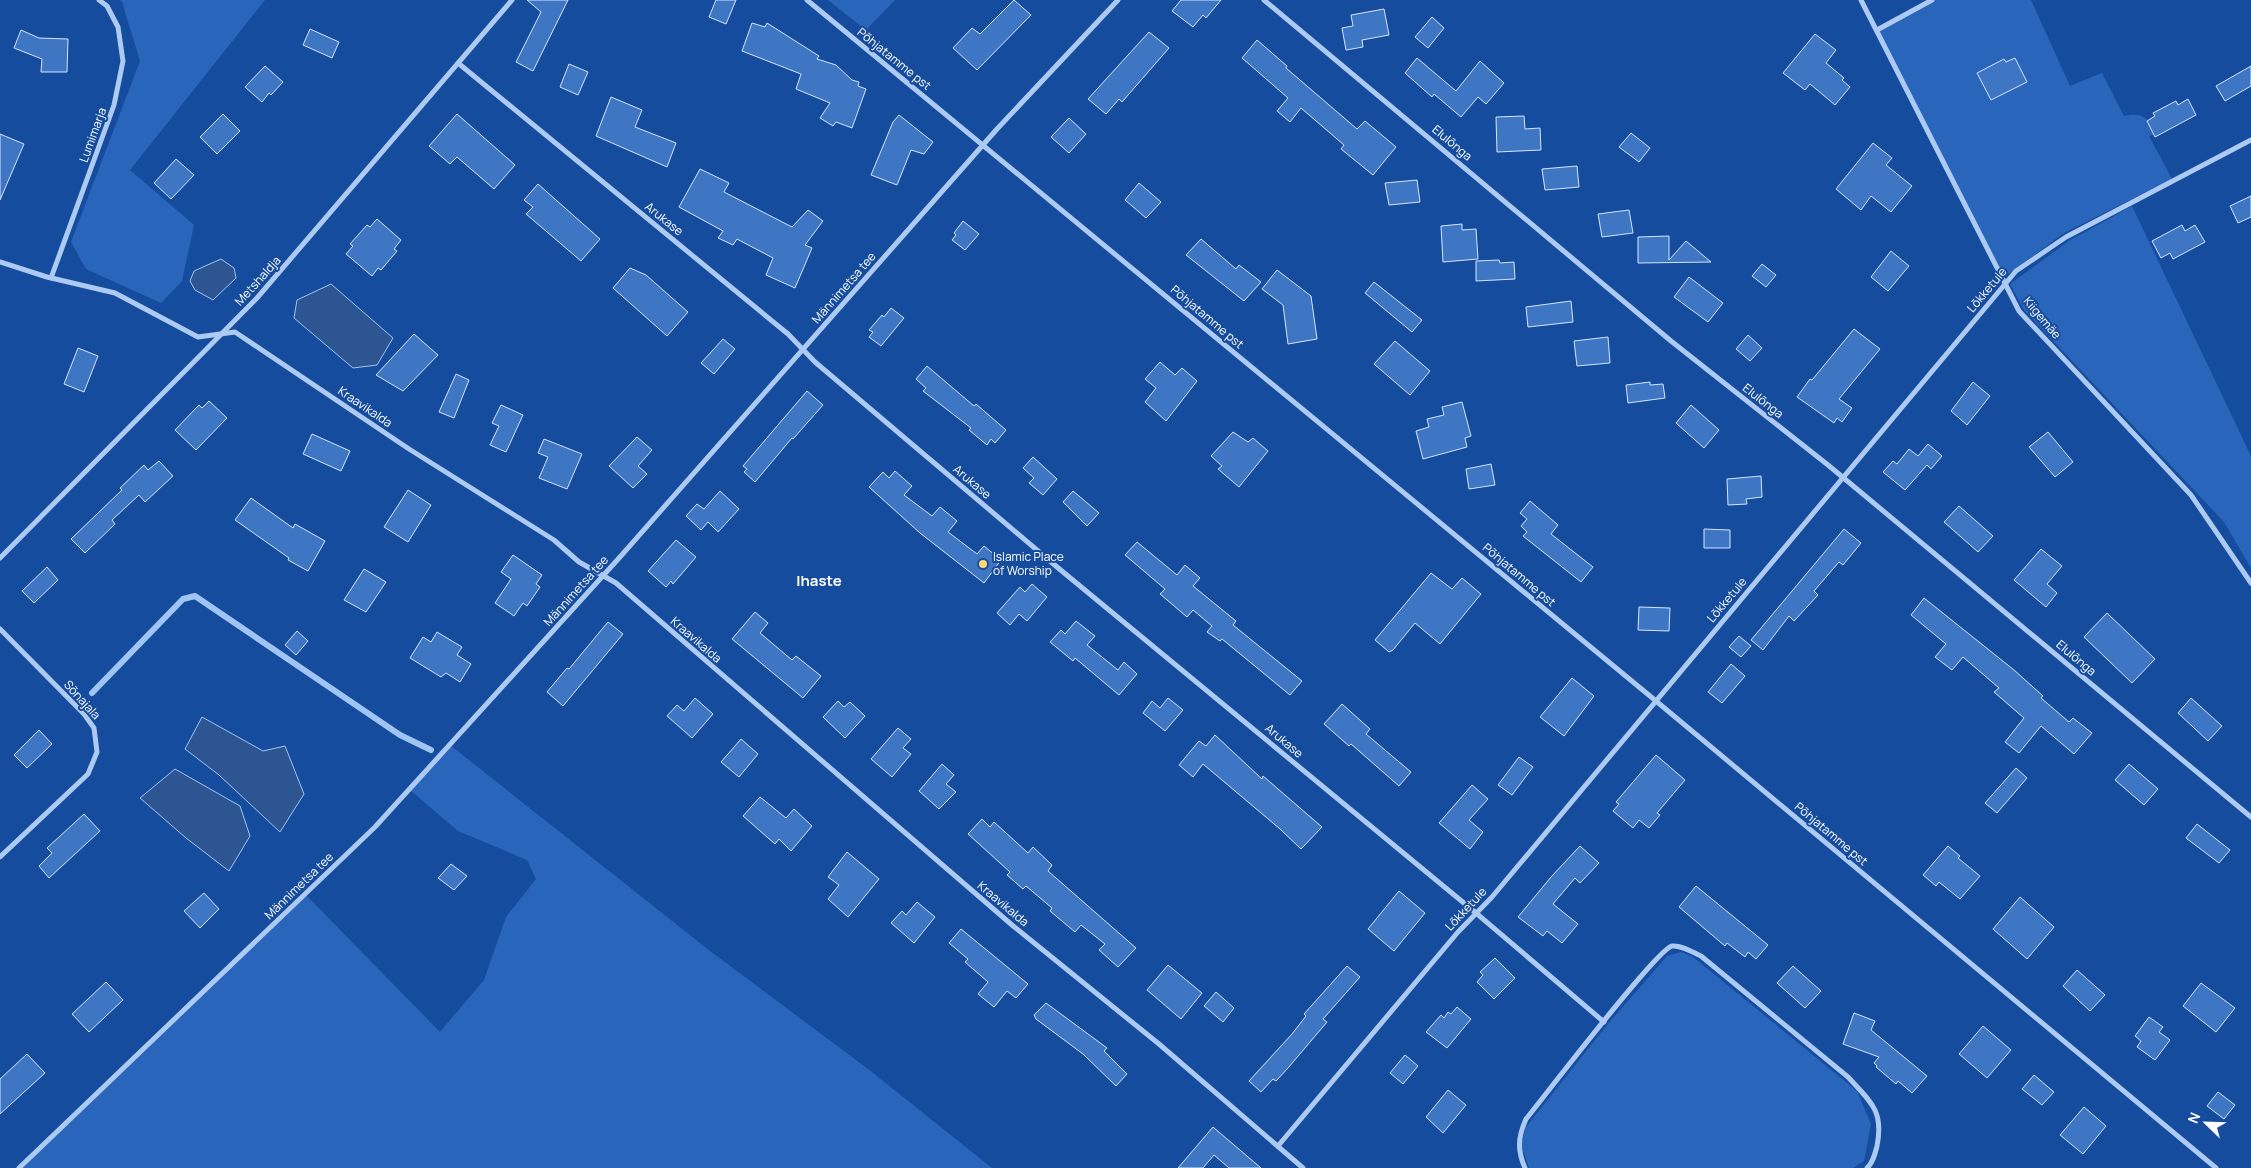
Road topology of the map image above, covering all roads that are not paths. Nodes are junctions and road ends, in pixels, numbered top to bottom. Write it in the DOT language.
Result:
graph roads {
  1 [pos="99,0"];
  2 [pos="512,0"];
  3 [pos="807,0"];
  4 [pos="1118,0"];
  5 [pos="1264,0"];
  6 [pos="1861,0"];
  7 [pos="1932,0"];
  8 [pos="1877,30"];
  9 [pos="458,63"];
  10 [pos="2251,140"];
  11 [pos="983,145"];
  12 [pos="0,262"];
  13 [pos="52,278"];
  14 [pos="2005,284"];
  15 [pos="221,334"];
  16 [pos="803,349"];
  17 [pos="1843,478"];
  18 [pos="0,558"];
  19 [pos="603,576"];
  20 [pos="2251,584"];
  21 [pos="0,629"];
  22 [pos="1656,701"];
  23 [pos="2251,817"];
  24 [pos="0,857"];
  25 [pos="1476,913"];
  26 [pos="1604,1022"];
  27 [pos="1278,1146"];
  28 [pos="19,1168"];
  29 [pos="1303,1168"];
  30 [pos="1525,1168"];
  31 [pos="1867,1168"];
  32 [pos="2216,1168"];
  1 -- 13 [label="street, Lumimarja"];
  2 -- 9 [label="street, Metshaldja"];
  3 -- 11 [label="street, Põhjatamme pst"];
  4 -- 11 [label="street, Männimetsa tee"];
  5 -- 17 [label="street, Elulõnga"];
  6 -- 8 [label="street, Kiigemäe"];
  7 -- 8 [label="street"];
  8 -- 14 [label="street, Kiigemäe"];
  9 -- 15 [label="street, Metshaldja"];
  9 -- 16 [label="street, Arukase"];
  10 -- 14 [label="street, Lõkketule"];
  11 -- 16 [label="street, Männimetsa tee"];
  11 -- 22 [label="street, Põhjatamme pst"];
  12 -- 13 [label="street, Kraavikalda"];
  13 -- 15 [label="street, Kraavikalda"];
  14 -- 17 [label="street, Lõkketule"];
  14 -- 20 [label="street, Kiigemäe"];
  15 -- 18 [label="street, Metshaldja"];
  15 -- 19 [label="street, Kraavikalda"];
  16 -- 19 [label="street, Männimetsa tee"];
  16 -- 25 [label="street, Arukase"];
  17 -- 22 [label="street, Lõkketule"];
  17 -- 23 [label="street, Elulõnga"];
  19 -- 27 [label="street, Kraavikalda"];
  19 -- 28 [label="street, Männimetsa tee"];
  21 -- 24 [label="street, Sõnajala"];
  22 -- 25 [label="street, Lõkketule"];
  22 -- 32 [label="street, Põhjatamme pst"];
  25 -- 26 [label="street, Arukase"];
  25 -- 27 [label="street, Lõkketule"];
  26 -- 30 [label="street"];
  26 -- 31 [label="street"];
  27 -- 29 [label="street, Kraavikalda"];
}
